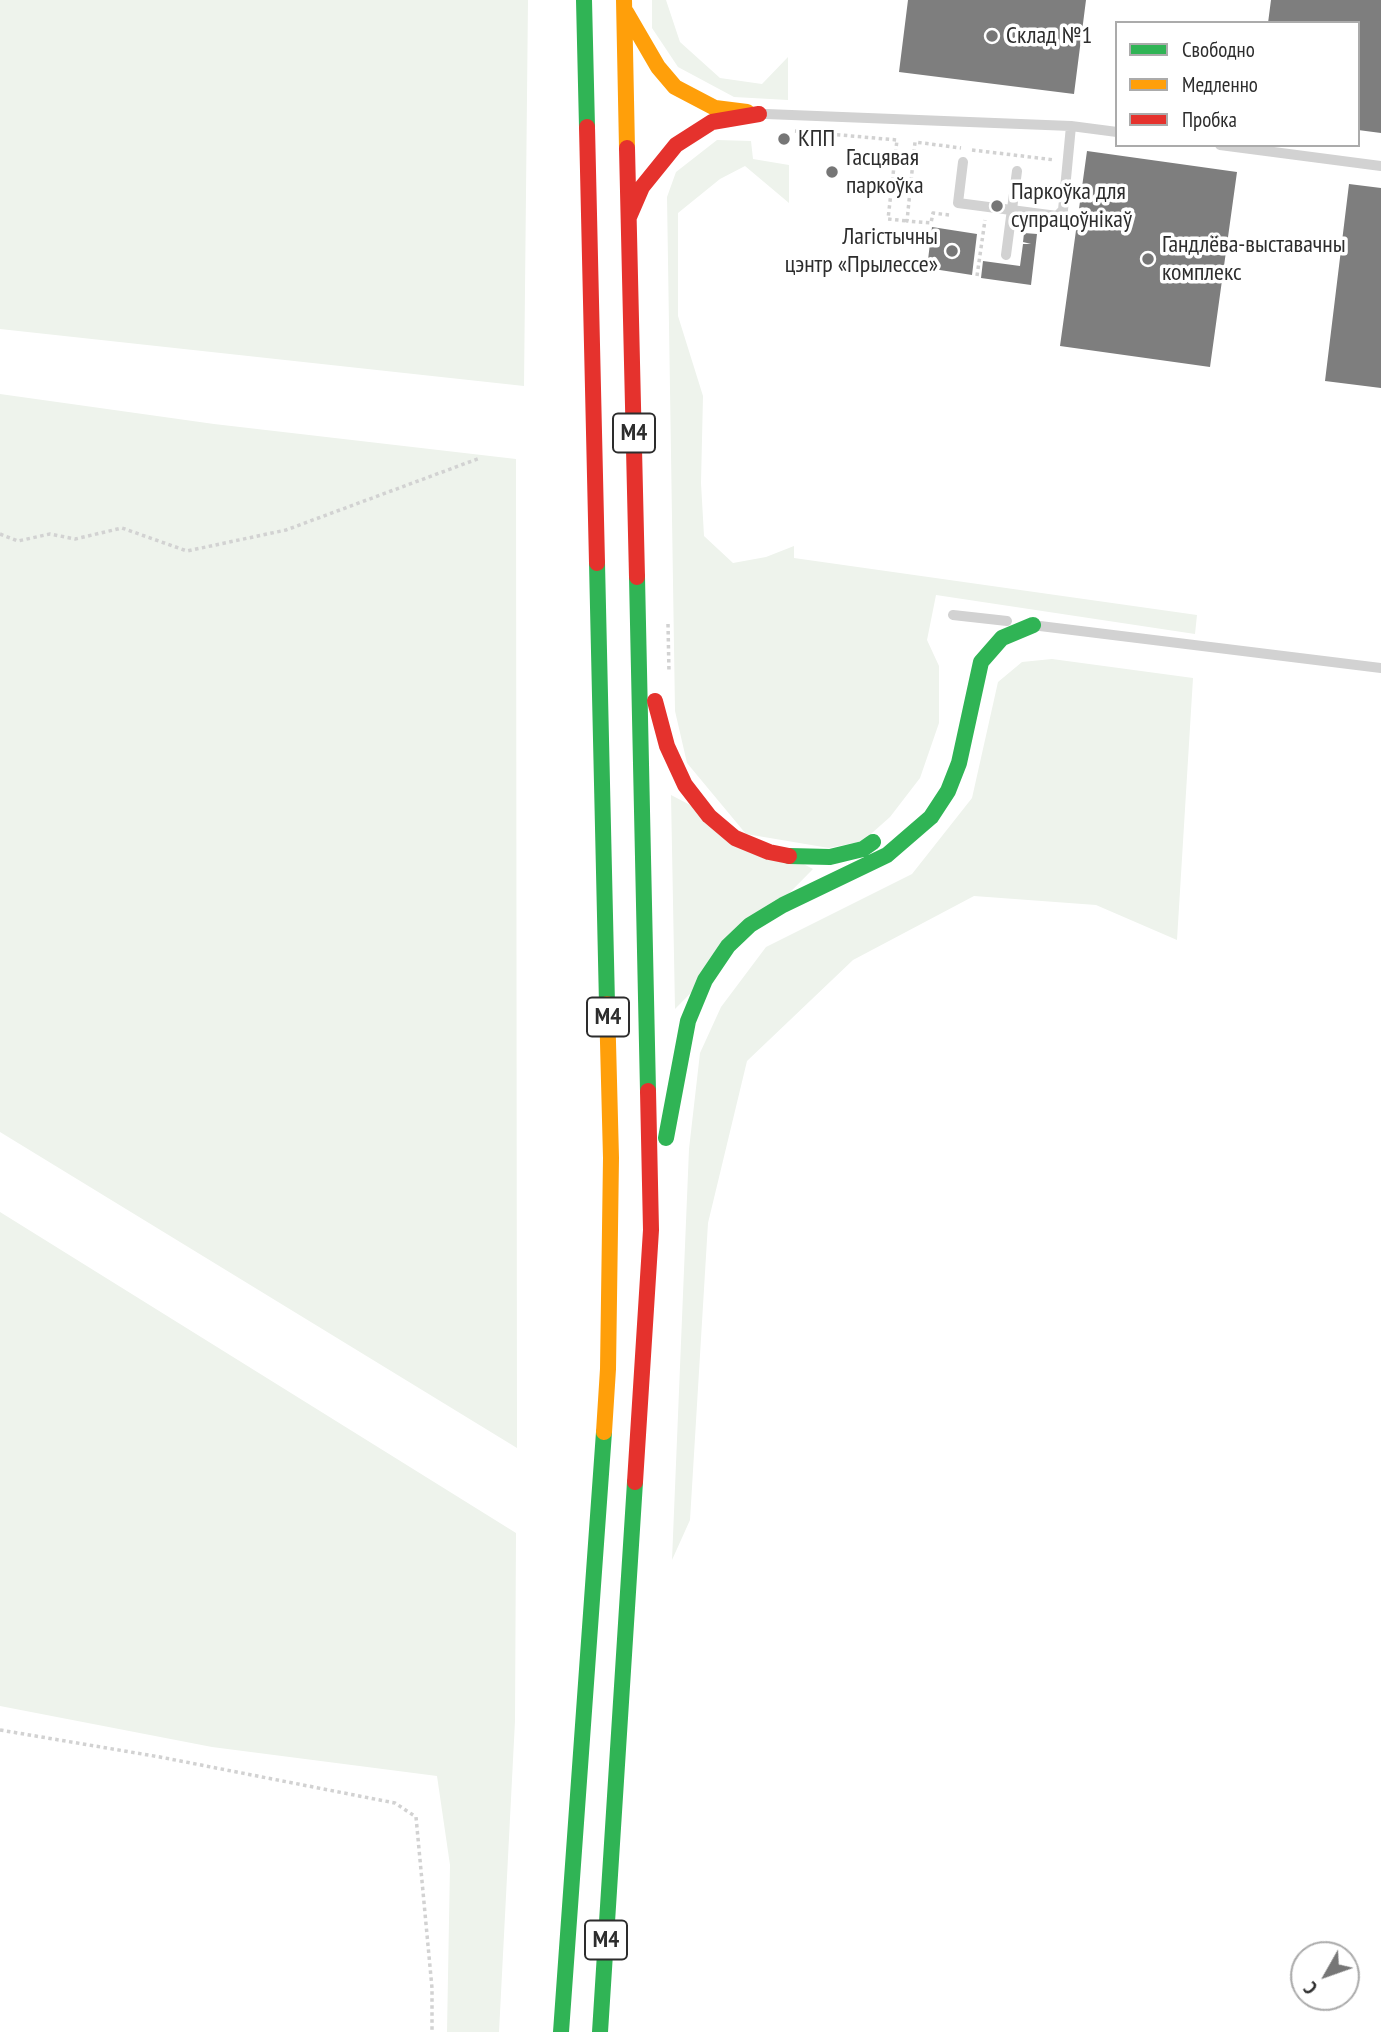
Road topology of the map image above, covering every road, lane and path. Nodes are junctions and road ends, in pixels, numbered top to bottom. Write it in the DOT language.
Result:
graph roads {
  1 [pos="584,0"];
  2 [pos="624,5"];
  3 [pos="759,114"];
  4 [pos="1071,126"];
  5 [pos="783,131"];
  6 [pos="794,131"];
  7 [pos="1115,132"];
  8 [pos="915,142"];
  9 [pos="1235,147"];
  10 [pos="963,162"];
  11 [pos="1381,166"];
  12 [pos="1017,171"];
  13 [pos="1011,211"];
  14 [pos="959,216"];
  15 [pos="972,218"];
  16 [pos="985,220"];
  17 [pos="627,222"];
  18 [pos="1006,255"];
  19 [pos="480,458"];
  20 [pos="0,534"];
  21 [pos="668,611"];
  22 [pos="953,615"];
  23 [pos="994,620"];
  24 [pos="1033,625"];
  25 [pos="972,632"];
  26 [pos="640,644"];
  27 [pos="1381,668"];
  28 [pos="669,680"];
  29 [pos="907,815"];
  30 [pos="650,1230"];
  31 [pos="0,1730"];
  32 [pos="432,2032"];
  33 [pos="561,2032"];
  34 [pos="600,2032"];
  1 -- 33 [label="highway, М4"];
  2 -- 3 [label="highway"];
  2 -- 17 [label="highway, М4"];
  3 -- 4 [label="lane"];
  3 -- 17 [label="highway"];
  4 -- 7 [label="lane"];
  4 -- 13 [label="lane"];
  5 -- 6 [label="path"];
  8 -- 14 [label="path"];
  9 -- 11 [label="lane"];
  10 -- 13 [label="lane"];
  12 -- 13 [label="lane"];
  13 -- 18 [label="lane"];
  15 -- 16 [label="path"];
  17 -- 26 [label="highway, М4"];
  19 -- 20 [label="path"];
  21 -- 28 [label="path"];
  22 -- 23 [label="lane"];
  23 -- 24 [label="lane"];
  23 -- 25 [label="highway"];
  24 -- 27 [label="lane"];
  24 -- 30 [label="highway"];
  26 -- 29 [label="highway"];
  26 -- 30 [label="highway, М4"];
  30 -- 34 [label="highway, М4"];
  31 -- 32 [label="path"];
}
